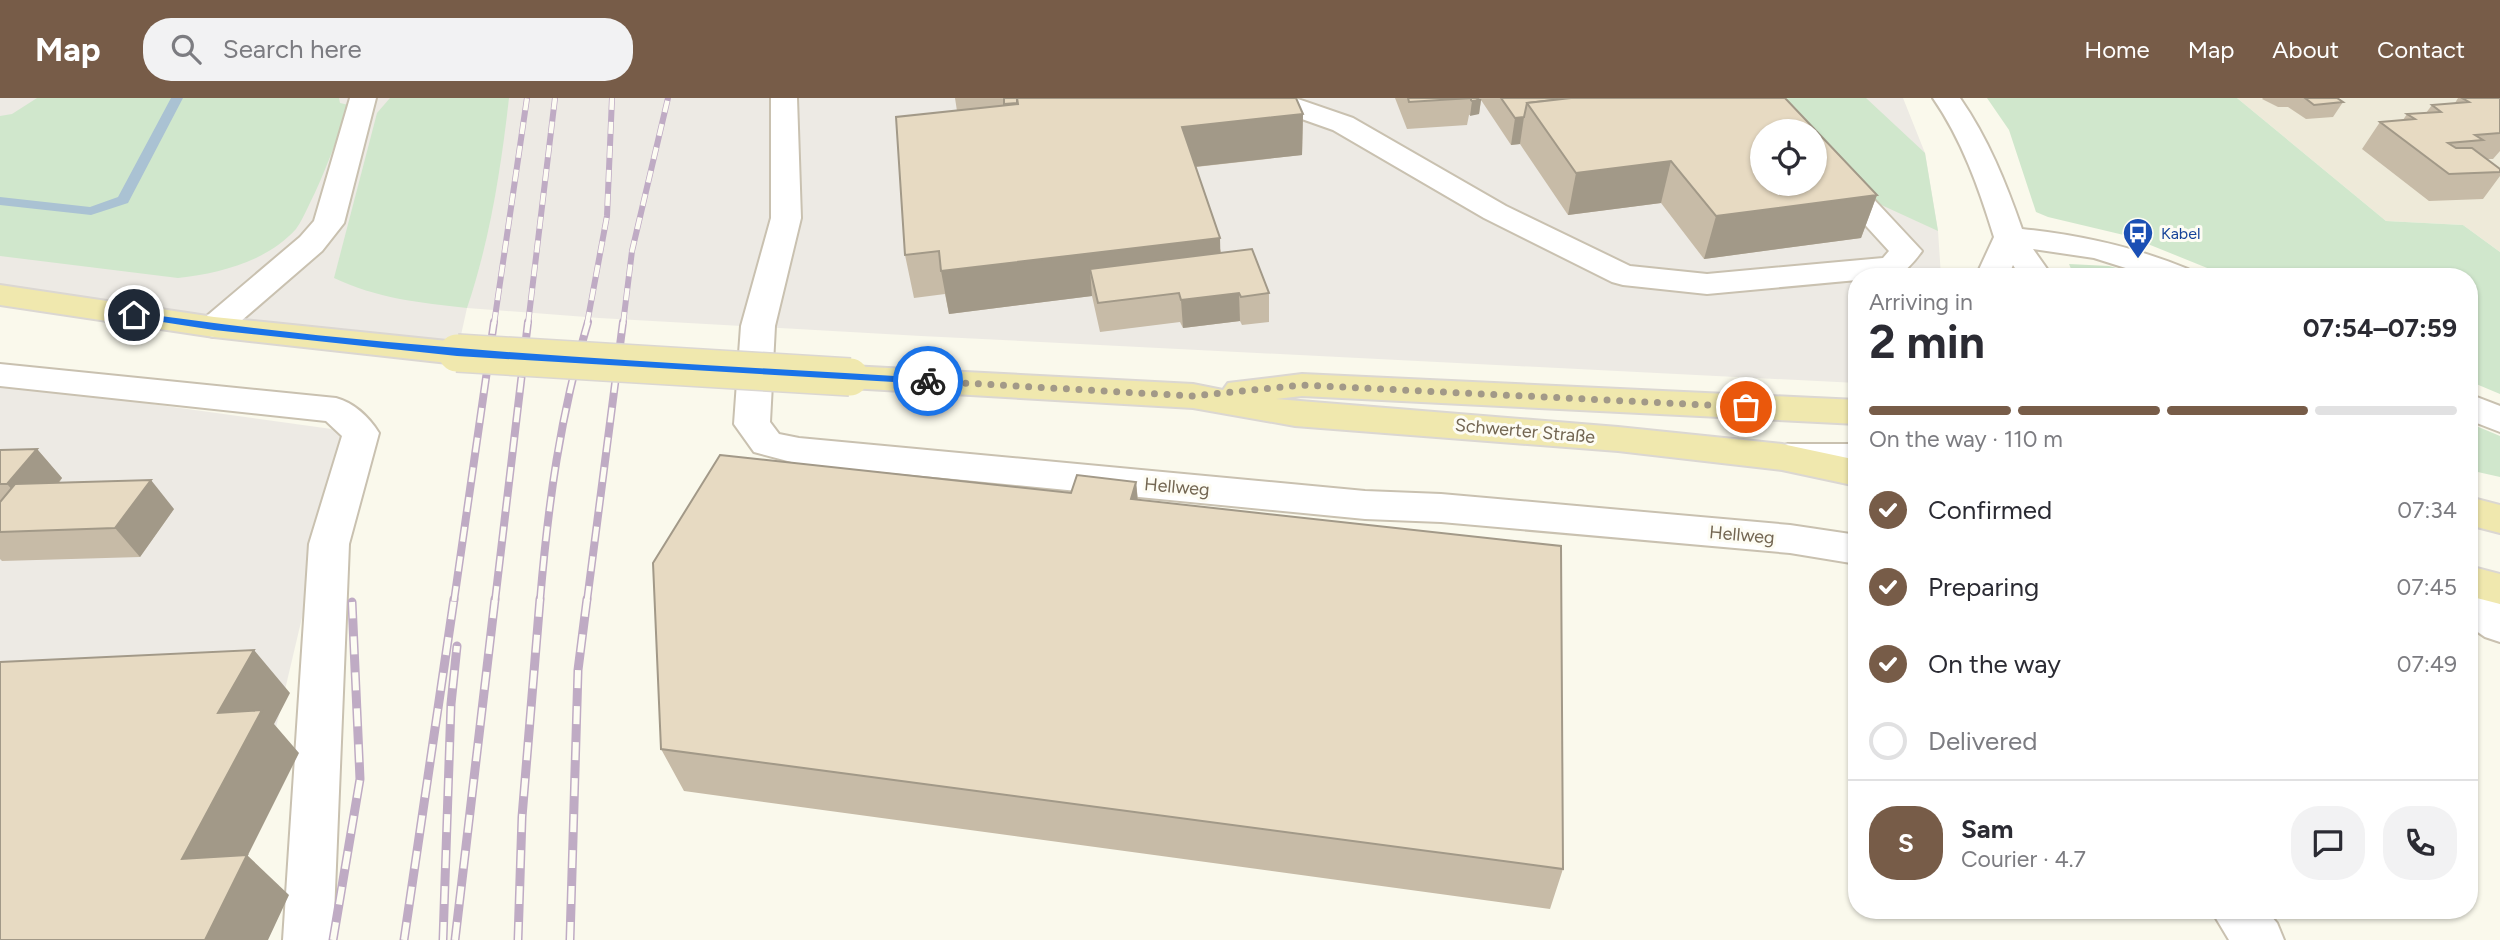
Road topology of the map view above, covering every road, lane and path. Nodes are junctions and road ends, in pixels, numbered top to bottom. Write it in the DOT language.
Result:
graph roads {
  1 [pos="363,98"];
  2 [pos="788,98"];
  3 [pos="1269,98"];
  4 [pos="1946,98"];
  5 [pos="1827,166"];
  6 [pos="2009,237"];
  7 [pos="1881,268"];
  8 [pos="1995,268"];
  9 [pos="2030,268"];
  10 [pos="2158,268"];
  11 [pos="1848,271"];
  12 [pos="0,295"];
  13 [pos="214,327"];
  14 [pos="0,375"];
  15 [pos="1192,396"];
  16 [pos="2478,410"];
  17 [pos="1848,412"];
  18 [pos="2500,420"];
  19 [pos="1782,457"];
  20 [pos="1848,457"];
  21 [pos="1848,471"];
  22 [pos="2478,513"];
  23 [pos="2500,519"];
  24 [pos="1848,549"];
  25 [pos="2478,583"];
  26 [pos="2500,589"];
  27 [pos="2478,610"];
  28 [pos="2500,626"];
  29 [pos="2243,919"];
  30 [pos="308,940"];
  31 [pos="2259,940"];
  1 -- 13 [label="street"];
  2 -- 24 [label="street, Hellweg"];
  3 -- 11 [label="street"];
  4 -- 6 [label="street"];
  5 -- 7 [label="street"];
  6 -- 8 [label="street"];
  6 -- 9 [label="street"];
  6 -- 10 [label="street"];
  12 -- 13 [label="main road, Schwerter Straße"];
  13 -- 15 [label="main road, Schwerter Straße, bridge"];
  14 -- 30 [label="street"];
  15 -- 17 [label="main road, Schwerter Straße"];
  15 -- 19 [label="main road, Schwerter Straße"];
  16 -- 18 [label="street"];
  19 -- 20 [label="street"];
  19 -- 21 [label="main road, Schwerter Straße"];
  22 -- 23 [label="main road"];
  25 -- 26 [label="main road"];
  27 -- 28 [label="street"];
  29 -- 31 [label="street"];
}
